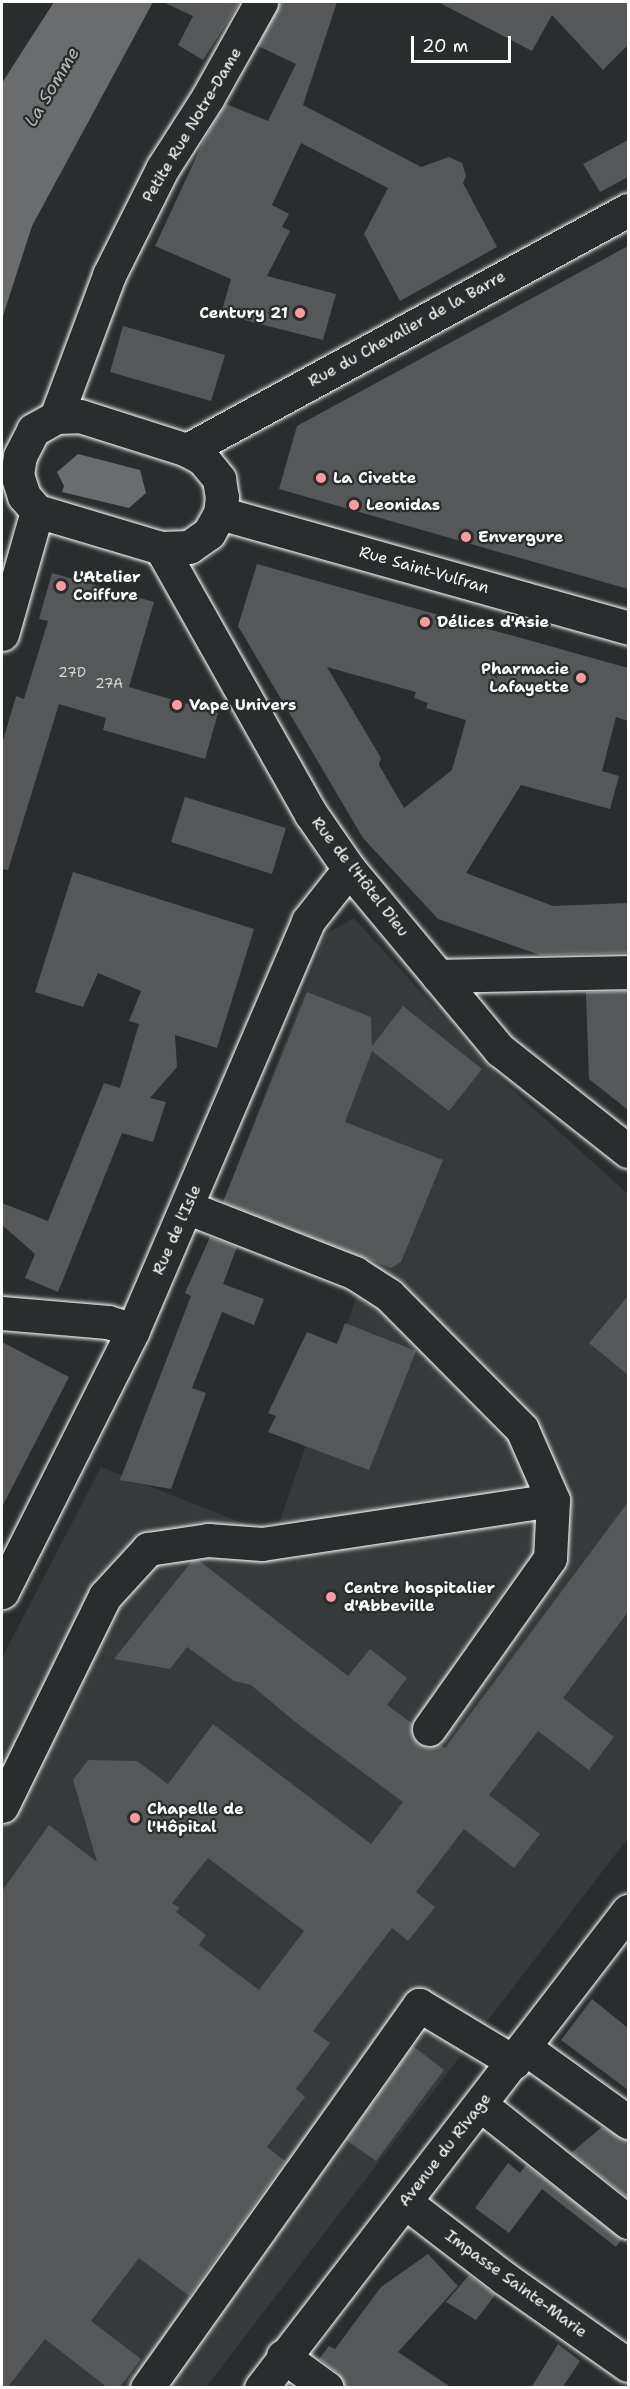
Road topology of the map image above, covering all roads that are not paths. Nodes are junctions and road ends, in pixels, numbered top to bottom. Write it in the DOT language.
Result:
graph roads {
  1 [pos="261,2"];
  2 [pos="628,210"];
  3 [pos="56,417"];
  4 [pos="187,450"];
  5 [pos="11,454"];
  6 [pos="38,511"];
  7 [pos="220,513"];
  8 [pos="161,548"];
  9 [pos="628,628"];
  10 [pos="2,633"];
  11 [pos="350,869"];
  12 [pos="628,972"];
  13 [pos="438,976"];
  14 [pos="628,1151"];
  15 [pos="188,1208"];
  16 [pos="2,1313"];
  17 [pos="133,1330"];
  18 [pos="553,1500"];
  19 [pos="2,1592"];
  20 [pos="429,1729"];
  21 [pos="4,1798"];
  22 [pos="628,1911"];
  23 [pos="519,2055"];
  24 [pos="481,2105"];
  25 [pos="628,2122"];
  26 [pos="405,2202"];
  27 [pos="628,2222"];
  28 [pos="283,2356"];
  29 [pos="628,2365"];
  30 [pos="147,2388"];
  31 [pos="261,2388"];
  32 [pos="327,2388"];
  1 -- 3 [label="street, Petite Rue Notre-Dame"];
  2 -- 4 [label="street, Rue du Chevalier de la Barre"];
  3 -- 4 [label="street"];
  3 -- 5 [label="street"];
  4 -- 7 [label="street"];
  5 -- 6 [label="street"];
  6 -- 8 [label="street"];
  6 -- 10 [label="street"];
  7 -- 8 [label="street"];
  7 -- 9 [label="street, Rue Saint-Vulfran"];
  8 -- 11 [label="street, Rue de l'Hôtel Dieu"];
  11 -- 13 [label="street, Rue de l'Hôtel Dieu"];
  11 -- 15 [label="street, Rue de l'Isle"];
  12 -- 13 [label="street"];
  13 -- 14 [label="street, Rue de l'Hôtel Dieu"];
  15 -- 17 [label="street, Rue de l'Isle"];
  15 -- 18 [label="street"];
  16 -- 17 [label="street"];
  17 -- 19 [label="street, Rue de l'Isle"];
  18 -- 20 [label="street"];
  18 -- 21 [label="street"];
  22 -- 23 [label="street, Avenue du Rivage"];
  23 -- 24 [label="street, Avenue du Rivage"];
  23 -- 25 [label="street"];
  23 -- 30 [label="street"];
  24 -- 26 [label="street, Avenue du Rivage"];
  24 -- 27 [label="street"];
  26 -- 28 [label="street, Avenue du Rivage"];
  26 -- 29 [label="street, Impasse Sainte-Marie"];
  28 -- 31 [label="street, Avenue du Rivage"];
  28 -- 32 [label="street"];
}
